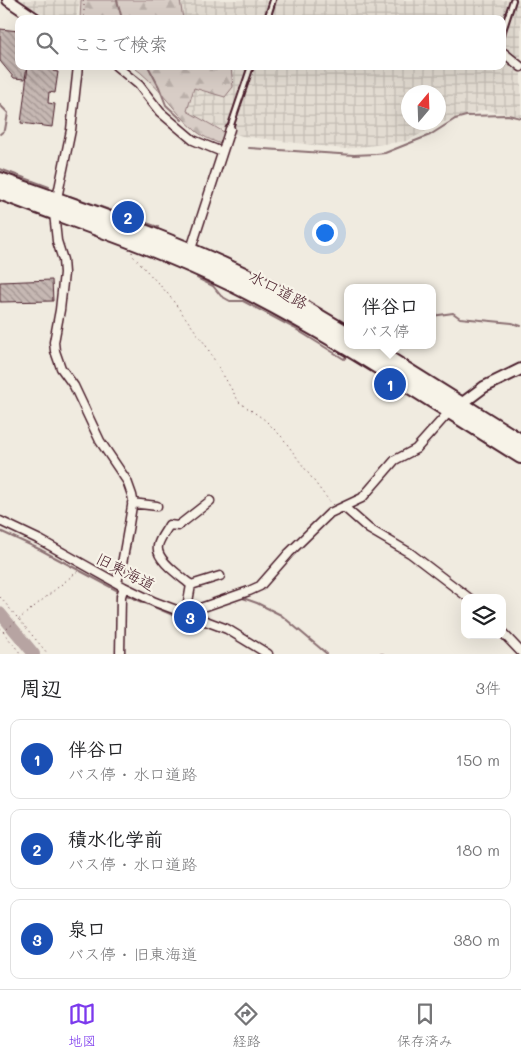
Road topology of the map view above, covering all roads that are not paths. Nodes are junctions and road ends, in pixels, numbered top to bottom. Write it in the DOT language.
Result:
graph roads {
  1 [pos="8,0"];
  2 [pos="273,0"];
  3 [pos="513,0"];
  4 [pos="30,15"];
  5 [pos="268,15"];
  6 [pos="506,22"];
  7 [pos="506,54"];
  8 [pos="521,67"];
  9 [pos="78,70"];
  10 [pos="121,70"];
  11 [pos="250,70"];
  12 [pos="230,129"];
  13 [pos="222,152"];
  14 [pos="0,180"];
  15 [pos="0,192"];
  16 [pos="55,207"];
  17 [pos="189,257"];
  18 [pos="344,332"];
  19 [pos="344,347"];
  20 [pos="348,349"];
  21 [pos="373,349"];
  22 [pos="521,369"];
  23 [pos="462,404"];
  24 [pos="450,412"];
  25 [pos="521,442"];
  26 [pos="521,456"];
  27 [pos="210,501"];
  28 [pos="132,503"];
  29 [pos="157,506"];
  30 [pos="342,508"];
  31 [pos="0,521"];
  32 [pos="220,576"];
  33 [pos="117,582"];
  34 [pos="191,585"];
  35 [pos="123,591"];
  36 [pos="464,594"];
  37 [pos="186,613"];
  38 [pos="506,636"];
  39 [pos="521,652"];
  40 [pos="120,654"];
  41 [pos="268,654"];
  1 -- 4 [label="main road"];
  2 -- 5 [label="lane"];
  3 -- 6 [label="lane"];
  7 -- 8 [label="street"];
  9 -- 16 [label="street"];
  10 -- 13 [label="street"];
  11 -- 12 [label="lane"];
  12 -- 13 [label="street"];
  13 -- 17 [label="street"];
  14 -- 16 [label="highway, 水口道路"];
  15 -- 16 [label="highway, 水口道路"];
  16 -- 17 [label="highway, 水口道路"];
  16 -- 17 [label="highway, 水口道路"];
  16 -- 28 [label="street"];
  17 -- 18 [label="highway, 水口道路"];
  17 -- 19 [label="highway, 水口道路"];
  20 -- 24 [label="highway, 水口道路"];
  21 -- 23 [label="highway"];
  22 -- 23 [label="main road"];
  23 -- 24 [label="main road"];
  23 -- 25 [label="highway"];
  24 -- 26 [label="highway, 水口道路"];
  24 -- 30 [label="street"];
  27 -- 34 [label="street"];
  28 -- 29 [label="street"];
  28 -- 33 [label="street"];
  30 -- 36 [label="street"];
  30 -- 37 [label="street"];
  31 -- 33 [label="street, 旧東海道"];
  32 -- 34 [label="street"];
  33 -- 35 [label="street, 旧東海道"];
  34 -- 37 [label="street"];
  35 -- 37 [label="street, 旧東海道"];
  35 -- 40 [label="street"];
  37 -- 41 [label="street, 旧東海道"];
  38 -- 39 [label="street"];
}
